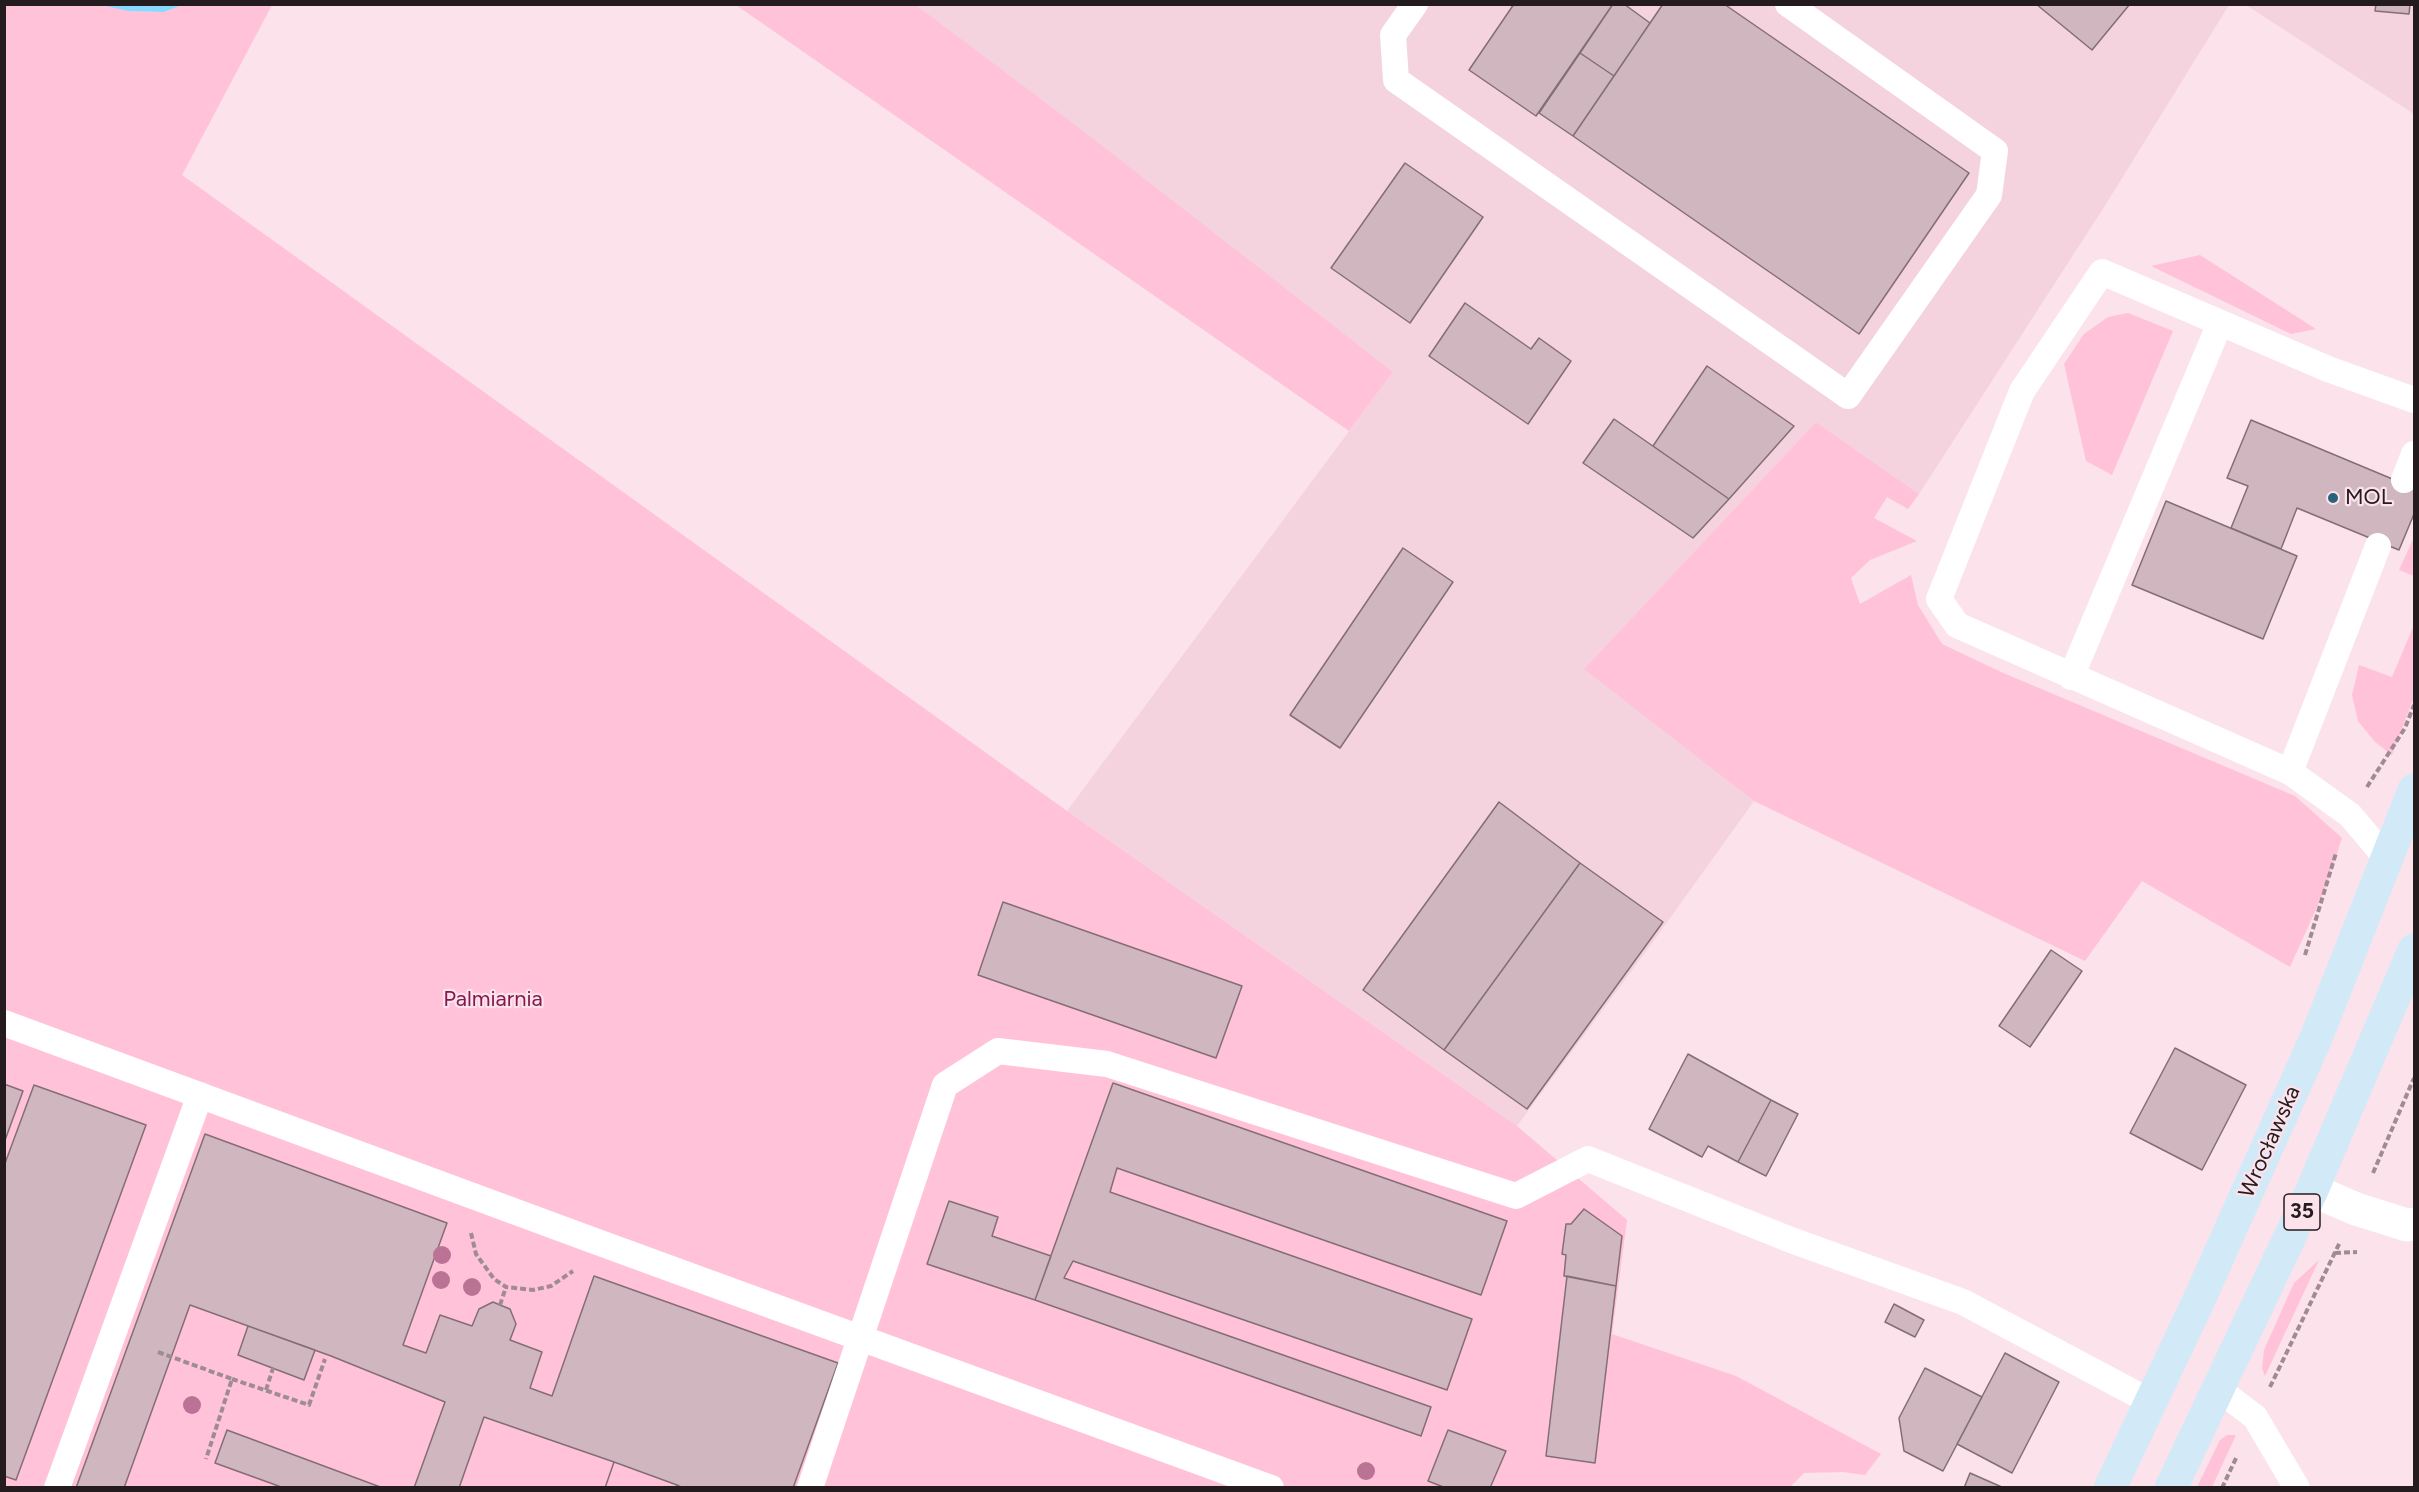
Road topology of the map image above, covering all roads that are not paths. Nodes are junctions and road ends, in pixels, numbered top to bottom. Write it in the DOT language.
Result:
graph roads {
  1 [pos="1415,4"];
  2 [pos="1788,4"];
  3 [pos="2220,322"];
  4 [pos="2415,400"];
  5 [pos="2415,454"];
  6 [pos="2404,480"];
  7 [pos="2378,546"];
  8 [pos="2071,676"];
  9 [pos="2289,772"];
  10 [pos="2415,790"];
  11 [pos="2387,859"];
  12 [pos="2415,950"];
  13 [pos="4,1023"];
  14 [pos="200,1095"];
  15 [pos="2312,1190"];
  16 [pos="2415,1224"];
  17 [pos="860,1338"];
  18 [pos="2218,1389"];
  19 [pos="2151,1402"];
  20 [pos="57,1488"];
  21 [pos="810,1488"];
  22 [pos="1272,1488"];
  23 [pos="2110,1488"];
  24 [pos="2171,1488"];
  25 [pos="2297,1488"];
  1 -- 2 [label="lane"];
  3 -- 4 [label="lane"];
  3 -- 8 [label="lane"];
  3 -- 8 [label="lane"];
  5 -- 6 [label="lane"];
  7 -- 9 [label="lane"];
  8 -- 9 [label="lane"];
  9 -- 11 [label="lane"];
  10 -- 11 [label="main road, Wrocławska / 35"];
  11 -- 19 [label="main road, Wrocławska / 35"];
  12 -- 15 [label="main road, 35"];
  13 -- 14 [label="lane"];
  14 -- 17 [label="lane"];
  14 -- 20 [label="lane"];
  15 -- 16 [label="street"];
  15 -- 18 [label="main road, 35"];
  17 -- 19 [label="lane"];
  17 -- 21 [label="lane"];
  17 -- 22 [label="lane"];
  18 -- 24 [label="main road, 35"];
  18 -- 25 [label="lane"];
  19 -- 23 [label="main road, Wrocławska / 35"];
}
